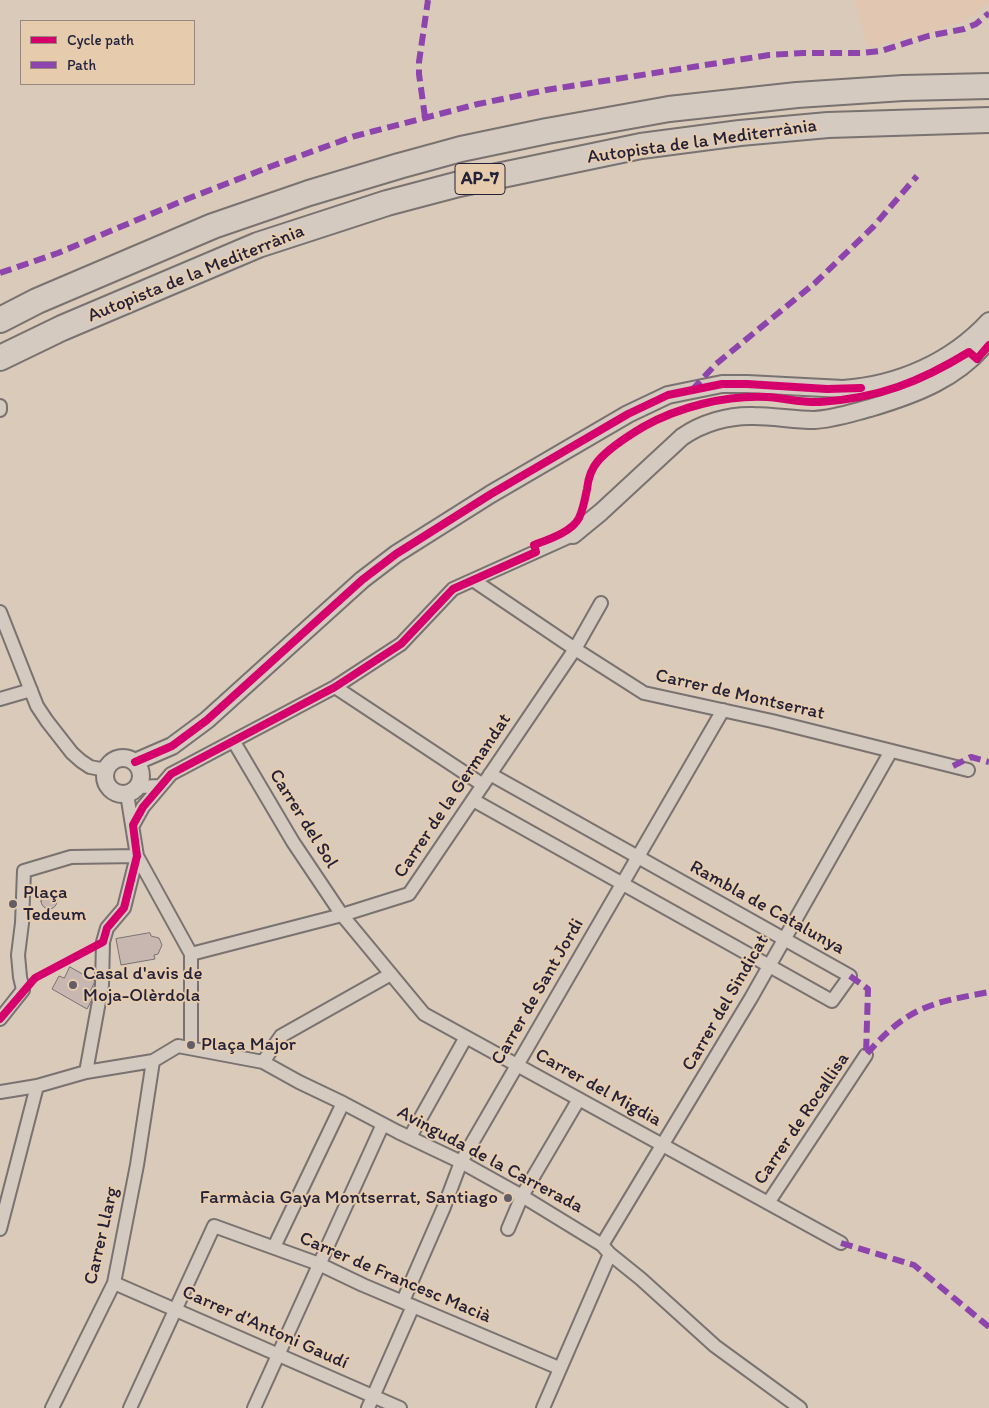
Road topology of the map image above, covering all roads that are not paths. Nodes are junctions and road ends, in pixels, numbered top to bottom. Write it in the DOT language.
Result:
graph roads {
  1 [pos="989,86"];
  2 [pos="989,120"];
  3 [pos="0,320"];
  4 [pos="989,321"];
  5 [pos="989,339"];
  6 [pos="0,358"];
  7 [pos="0,406"];
  8 [pos="0,410"];
  9 [pos="573,535"];
  10 [pos="473,580"];
  11 [pos="600,603"];
  12 [pos="0,612"];
  13 [pos="575,649"];
  14 [pos="335,687"];
  15 [pos="32,690"];
  16 [pos="0,699"];
  17 [pos="723,710"];
  18 [pos="234,742"];
  19 [pos="891,751"];
  20 [pos="135,762"];
  21 [pos="106,770"];
  22 [pos="968,770"];
  23 [pos="490,774"];
  24 [pos="160,786"];
  25 [pos="483,786"];
  26 [pos="133,790"];
  27 [pos="473,800"];
  28 [pos="133,825"];
  29 [pos="137,856"];
  30 [pos="638,857"];
  31 [pos="622,884"];
  32 [pos="342,915"];
  33 [pos="785,939"];
  34 [pos="191,954"];
  35 [pos="770,966"];
  36 [pos="391,974"];
  37 [pos="0,1019"];
  38 [pos="466,1037"];
  39 [pos="191,1048"];
  40 [pos="866,1055"];
  41 [pos="152,1061"];
  42 [pos="263,1062"];
  43 [pos="517,1065"];
  44 [pos="86,1072"];
  45 [pos="37,1086"];
  46 [pos="0,1092"];
  47 [pos="579,1099"];
  48 [pos="344,1103"];
  49 [pos="383,1124"];
  50 [pos="410,1137"];
  51 [pos="663,1145"];
  52 [pos="461,1162"];
  53 [pos="522,1196"];
  54 [pos="768,1202"];
  55 [pos="508,1228"];
  56 [pos="0,1229"];
  57 [pos="841,1243"];
  58 [pos="274,1248"];
  59 [pos="606,1249"];
  60 [pos="319,1264"];
  61 [pos="114,1283"];
  62 [pos="408,1304"];
  63 [pos="176,1309"];
  64 [pos="279,1356"];
  65 [pos="560,1368"];
  66 [pos="371,1402"];
  67 [pos="52,1408"];
  68 [pos="130,1408"];
  69 [pos="254,1408"];
  70 [pos="400,1408"];
  71 [pos="543,1408"];
  72 [pos="800,1408"];
  1 -- 3 [label="highway, Autopista de la Mediterrània / AP-7"];
  2 -- 6 [label="highway, Autopista de la Mediterrània / AP-7"];
  4 -- 20 [label="street"];
  5 -- 9 [label="street"];
  7 -- 8 [label="street"];
  9 -- 10 [label="street"];
  10 -- 13 [label="street, Carrer de Montserrat"];
  10 -- 14 [label="street"];
  11 -- 13 [label="street, Carrer de la Germandat"];
  12 -- 15 [label="street"];
  13 -- 17 [label="street, Carrer de Montserrat"];
  13 -- 23 [label="street, Carrer de la Germandat"];
  14 -- 18 [label="street"];
  14 -- 25 [label="street"];
  15 -- 16 [label="street"];
  15 -- 21 [label="street"];
  17 -- 19 [label="street, Carrer de Montserrat"];
  17 -- 30 [label="street, Carrer de Sant Jordi"];
  18 -- 24 [label="street"];
  18 -- 32 [label="street, Carrer del Sol"];
  19 -- 22 [label="street, Carrer de Montserrat"];
  19 -- 33 [label="street, Carrer del Sindicat"];
  20 -- 21 [label="street"];
  20 -- 26 [label="street"];
  21 -- 26 [label="street"];
  23 -- 25 [label="street, Carrer de la Germandat"];
  23 -- 30 [label="street, Rambla de Catalunya"];
  24 -- 26 [label="street"];
  24 -- 28 [label="street"];
  25 -- 27 [label="street, Carrer de la Germandat"];
  26 -- 28 [label="street"];
  27 -- 31 [label="street, Rambla de Catalunya"];
  27 -- 32 [label="street, Carrer de la Germandat"];
  28 -- 29 [label="street"];
  29 -- 34 [label="street"];
  29 -- 37 [label="street"];
  29 -- 44 [label="street"];
  30 -- 31 [label="street, Carrer de Sant Jordi"];
  30 -- 33 [label="street, Rambla de Catalunya"];
  31 -- 35 [label="street, Rambla de Catalunya"];
  31 -- 43 [label="street, Carrer de Sant Jordi"];
  32 -- 34 [label="street, Carrer de la Germandat"];
  32 -- 36 [label="street, Carrer del Migdia"];
  33 -- 35 [label="street, Carrer del Sindicat"];
  33 -- 35 [label="street, Rambla de Catalunya"];
  34 -- 39 [label="street"];
  35 -- 51 [label="street, Carrer del Sindicat"];
  36 -- 38 [label="street, Carrer del Migdia"];
  36 -- 42 [label="street"];
  38 -- 43 [label="street, Carrer del Migdia"];
  38 -- 50 [label="street"];
  39 -- 41 [label="street"];
  39 -- 42 [label="street"];
  40 -- 54 [label="street, Carrer de Rocallisa"];
  41 -- 44 [label="street"];
  41 -- 61 [label="street, Carrer Llarg"];
  42 -- 48 [label="street, Avinguda de la Carrerada"];
  43 -- 47 [label="street, Carrer del Migdia"];
  43 -- 52 [label="street, Carrer de Sant Jordi"];
  44 -- 45 [label="street"];
  45 -- 46 [label="street"];
  45 -- 56 [label="street"];
  47 -- 51 [label="street, Carrer del Migdia"];
  47 -- 53 [label="street"];
  48 -- 49 [label="street, Avinguda de la Carrerada"];
  48 -- 58 [label="street"];
  49 -- 50 [label="street, Avinguda de la Carrerada"];
  49 -- 60 [label="street"];
  50 -- 52 [label="street, Avinguda de la Carrerada"];
  51 -- 54 [label="street, Carrer del Migdia"];
  51 -- 59 [label="street, Carrer del Sindicat"];
  52 -- 53 [label="street, Avinguda de la Carrerada"];
  52 -- 62 [label="street, Carrer de Sant Jordi"];
  53 -- 55 [label="street"];
  53 -- 59 [label="street, Avinguda de la Carrerada"];
  54 -- 57 [label="street, Carrer del Migdia"];
  58 -- 60 [label="street, Carrer de Francesc Macià"];
  58 -- 63 [label="street, Carrer de Francesc Macià"];
  59 -- 65 [label="street, Carrer del Sindicat"];
  59 -- 72 [label="street, Avinguda de la Carrerada"];
  60 -- 62 [label="street, Carrer de Francesc Macià"];
  60 -- 64 [label="street"];
  61 -- 63 [label="street, Carrer d'Antoni Gaudí"];
  61 -- 67 [label="street, Carrer Llarg"];
  62 -- 65 [label="street, Carrer de Francesc Macià"];
  62 -- 66 [label="street, Carrer de Sant Jordi"];
  63 -- 64 [label="street, Carrer d'Antoni Gaudí"];
  63 -- 68 [label="street"];
  64 -- 66 [label="street, Carrer d'Antoni Gaudí"];
  64 -- 69 [label="street"];
  65 -- 71 [label="street, Carrer del Sindicat"];
  66 -- 70 [label="street, Carrer d'Antoni Gaudí"];
}
